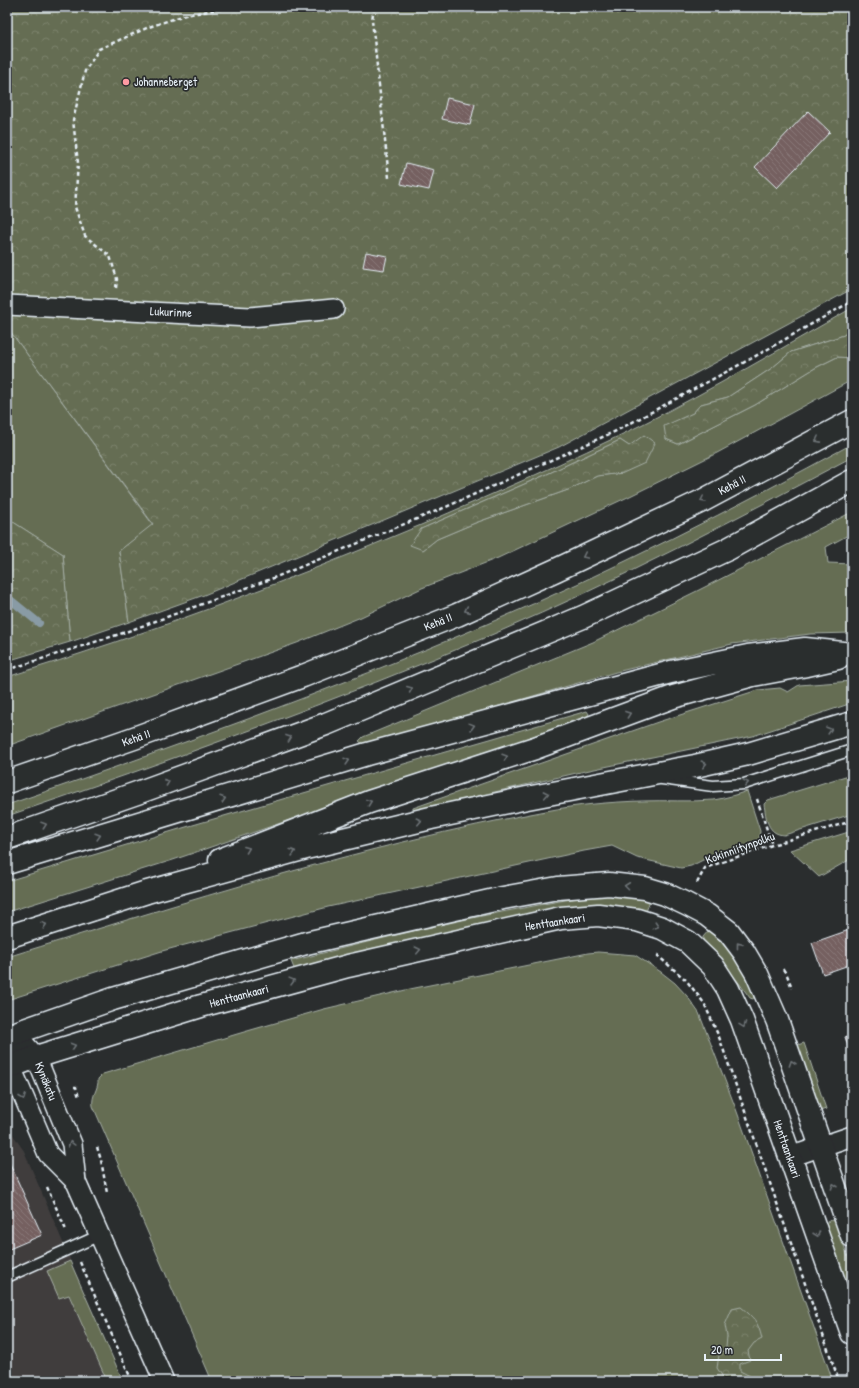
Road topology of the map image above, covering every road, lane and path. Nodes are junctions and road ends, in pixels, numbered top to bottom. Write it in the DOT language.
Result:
graph roads {
  1 [pos="234,7"];
  2 [pos="298,7"];
  3 [pos="348,7"];
  4 [pos="374,7"];
  5 [pos="389,178"];
  6 [pos="852,300"];
  7 [pos="7,305"];
  8 [pos="112,309"];
  9 [pos="334,309"];
  10 [pos="852,421"];
  11 [pos="852,481"];
  12 [pos="852,654"];
  13 [pos="7,670"];
  14 [pos="852,723"];
  15 [pos="852,750"];
  16 [pos="638,776"];
  17 [pos="7,782"];
  18 [pos="757,798"];
  19 [pos="852,821"];
  20 [pos="7,838"];
  21 [pos="772,844"];
  22 [pos="7,863"];
  23 [pos="147,892"];
  24 [pos="686,904"];
  25 [pos="671,932"];
  26 [pos="7,937"];
  27 [pos="11,1034"];
  28 [pos="36,1058"];
  29 [pos="9,1068"];
  30 [pos="76,1087"];
  31 [pos="81,1101"];
  32 [pos="852,1136"];
  33 [pos="96,1145"];
  34 [pos="821,1146"];
  35 [pos="790,1157"];
  36 [pos="76,1182"];
  37 [pos="108,1197"];
  38 [pos="100,1235"];
  39 [pos="852,1236"];
  40 [pos="7,1277"];
  41 [pos="852,1333"];
  42 [pos="164,1381"];
  43 [pos="839,1381"];
  1 -- 8 [label="path"];
  2 -- 3 [label="path"];
  4 -- 5 [label="path"];
  6 -- 13 [label="path"];
  7 -- 8 [label="street, Lukurinne"];
  8 -- 9 [label="street, Lukurinne"];
  10 -- 17 [label="main road, Kehä II, one-way"];
  20 -- 11 [label="main road, one-way"];
  22 -- 12 [label="main road, one-way"];
  23 -- 12 [label="main road, one-way"];
  16 -- 14 [label="main road, one-way"];
  16 -- 15 [label="lane, one-way"];
  23 -- 16 [label="main road, one-way"];
  18 -- 21 [label="path"];
  19 -- 21 [label="path, Kokinniitynpolku"];
  21 -- 24 [label="path, Kokinniitynpolku"];
  26 -- 23 [label="main road, one-way"];
  24 -- 27 [label="main road, one-way"];
  34 -- 24 [label="main road, one-way"];
  28 -- 25 [label="main road, Henttaankaari, one-way"];
  25 -- 35 [label="main road, Henttaankaari, one-way"];
  25 -- 43 [label="path"];
  27 -- 28 [label="street, Kynäkatu"];
  27 -- 29 [label="street, Kynäkatu"];
  28 -- 29 [label="main road, Henttaankaari"];
  36 -- 28 [label="street, Kynäkatu, one-way"];
  29 -- 36 [label="street, Kynäkatu, one-way"];
  30 -- 31 [label="path"];
  32 -- 34 [label="street"];
  33 -- 37 [label="path"];
  34 -- 35 [label="street"];
  39 -- 34 [label="main road, one-way"];
  35 -- 41 [label="main road, Henttaankaari, one-way"];
  36 -- 38 [label="street, Kynäkatu"];
  38 -- 40 [label="lane"];
  38 -- 42 [label="street, Kynäkatu"];
}
